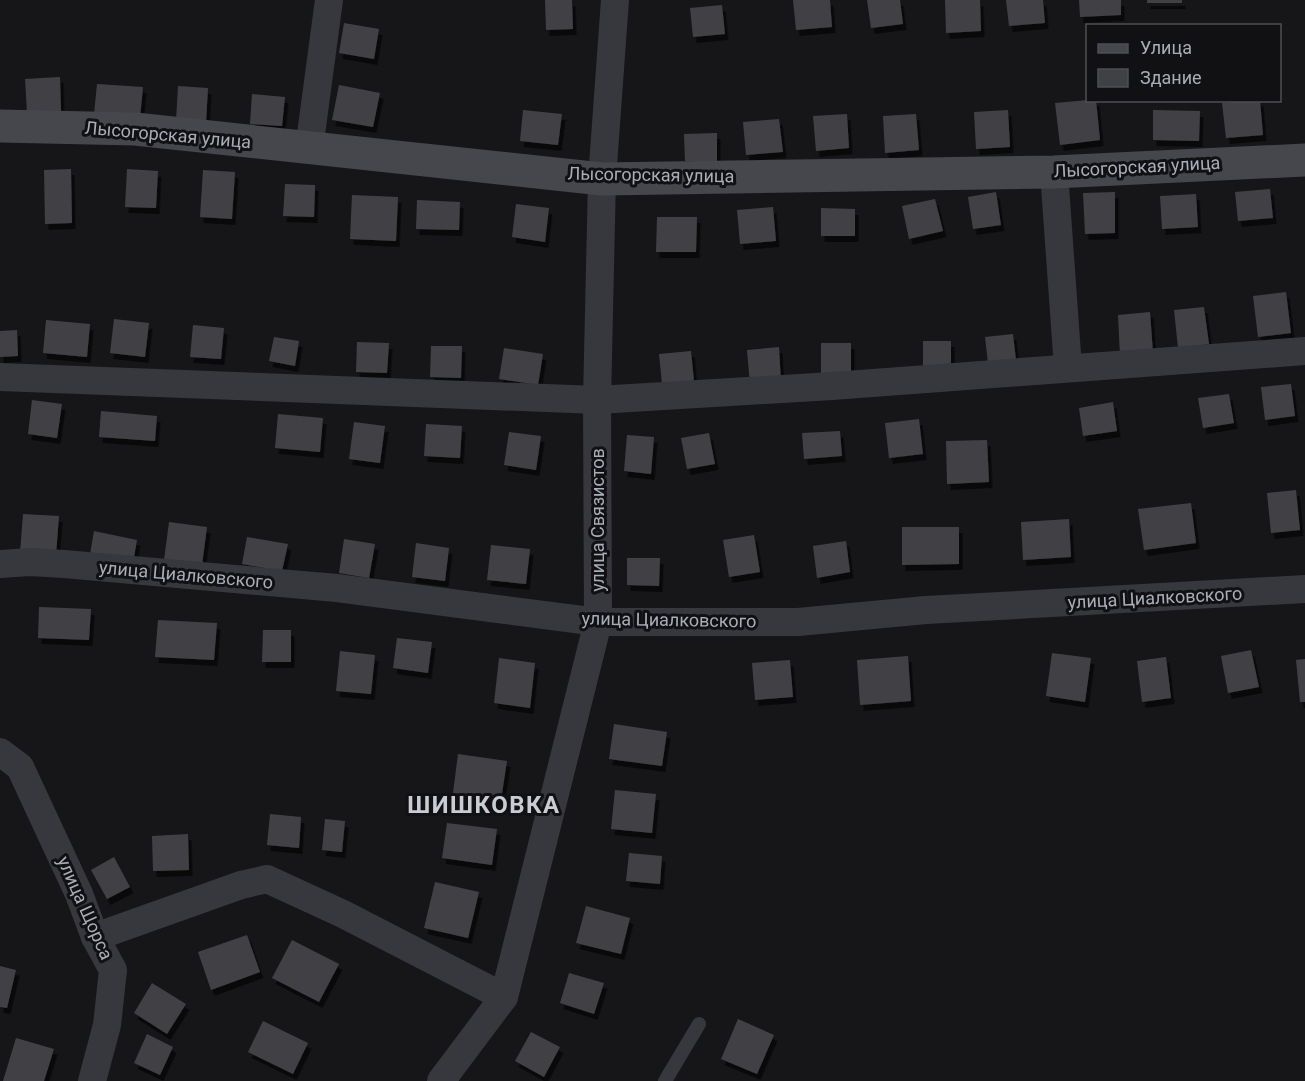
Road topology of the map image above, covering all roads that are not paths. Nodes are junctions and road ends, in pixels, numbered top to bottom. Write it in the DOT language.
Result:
graph roads {
  1 [pos="329,0"];
  2 [pos="615,0"];
  3 [pos="0,126"];
  4 [pos="309,149"];
  5 [pos="1305,160"];
  6 [pos="1054,172"];
  7 [pos="602,179"];
  8 [pos="1305,351"];
  9 [pos="1068,368"];
  10 [pos="0,377"];
  11 [pos="597,400"];
  12 [pos="0,564"];
  13 [pos="1305,589"];
  14 [pos="598,622"];
  15 [pos="0,752"];
  16 [pos="95,937"];
  17 [pos="504,997"];
  18 [pos="699,1024"];
  19 [pos="92,1081"];
  20 [pos="441,1081"];
  21 [pos="665,1081"];
  1 -- 4 [label="street"];
  2 -- 7 [label="street, улица Связистов"];
  3 -- 4 [label="street, Лысогорская улица"];
  4 -- 7 [label="street, Лысогорская улица"];
  5 -- 6 [label="street, Лысогорская улица"];
  6 -- 7 [label="street, Лысогорская улица"];
  6 -- 9 [label="street"];
  7 -- 11 [label="street, улица Связистов"];
  8 -- 9 [label="street"];
  9 -- 11 [label="street"];
  10 -- 11 [label="street"];
  11 -- 14 [label="street, улица Связистов"];
  12 -- 14 [label="street, улица Циалковского"];
  13 -- 14 [label="street, улица Циалковского"];
  14 -- 17 [label="street, улица Связистов"];
  15 -- 16 [label="street, улица Щорса"];
  16 -- 17 [label="street"];
  16 -- 19 [label="street, улица Щорса"];
  17 -- 20 [label="street, улица Связистов"];
  18 -- 21 [label="lane"];
}
